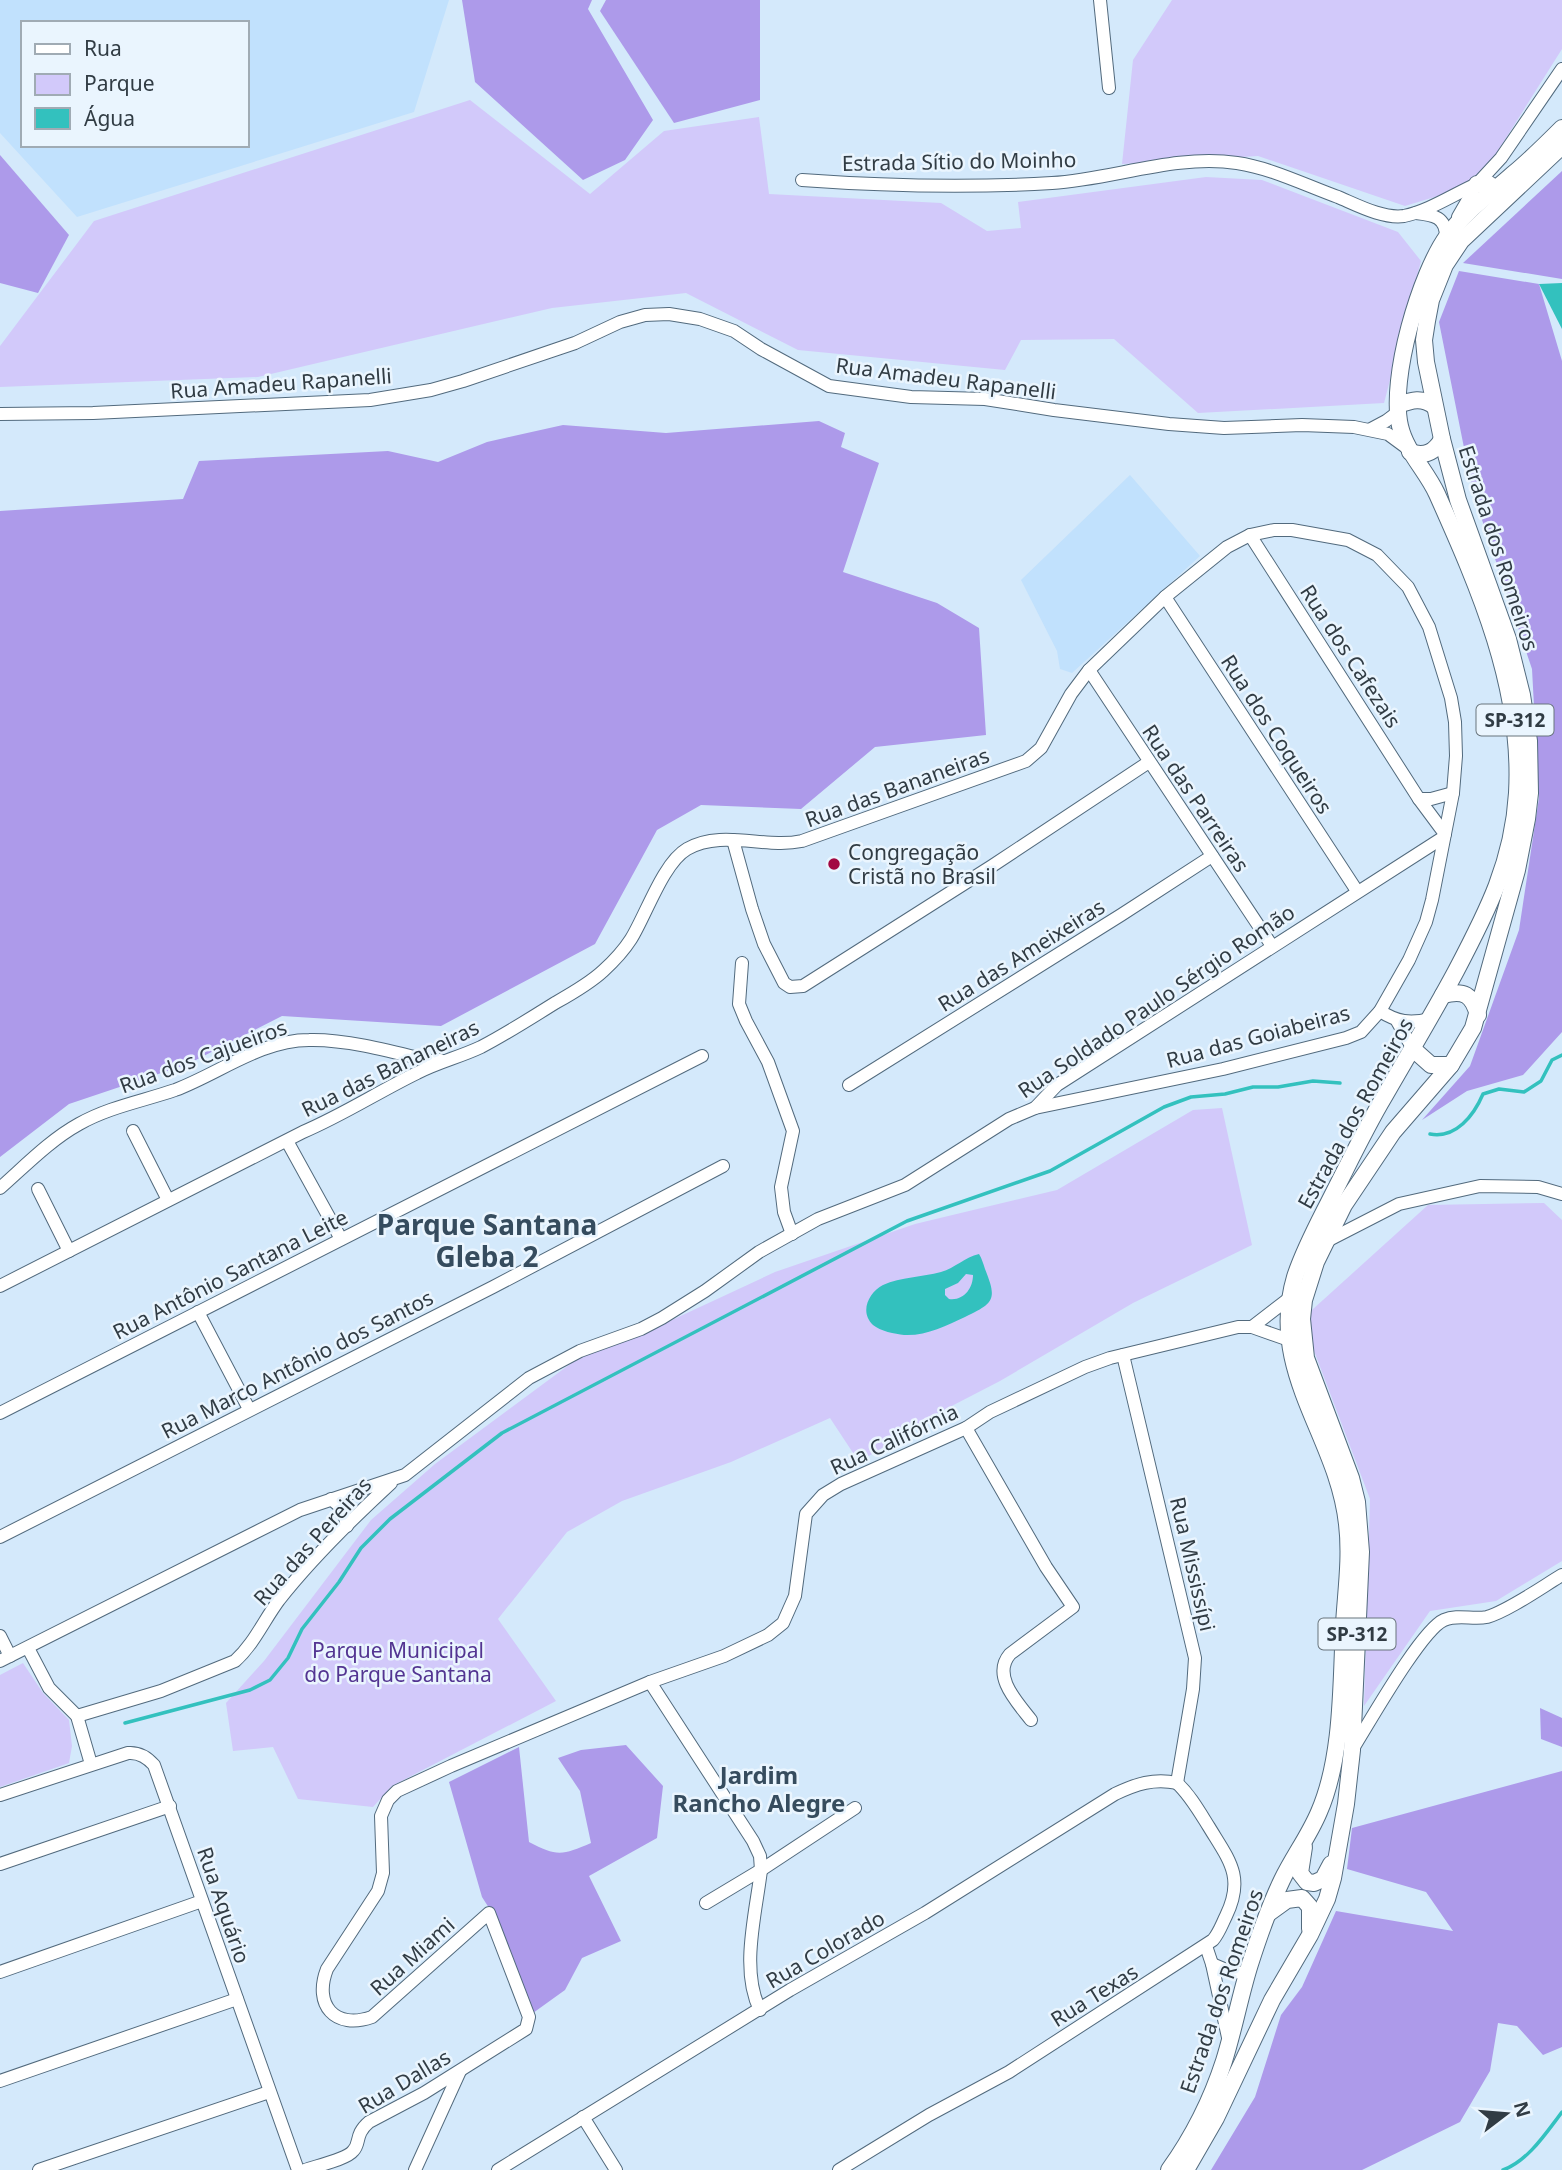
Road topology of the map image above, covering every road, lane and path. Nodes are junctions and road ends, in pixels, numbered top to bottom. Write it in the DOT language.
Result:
graph roads {
  1 [pos="1100,0"];
  2 [pos="1562,69"];
  3 [pos="1109,89"];
  4 [pos="1562,128"];
  5 [pos="1562,146"];
  6 [pos="1501,158"];
  7 [pos="802,180"];
  8 [pos="1477,184"];
  9 [pos="1494,189"];
  10 [pos="1416,213"];
  11 [pos="1475,226"];
  12 [pos="1450,232"];
  13 [pos="1434,406"];
  14 [pos="1398,408"];
  15 [pos="0,414"];
  16 [pos="1371,429"];
  17 [pos="1442,439"];
  18 [pos="1408,450"];
  19 [pos="1250,535"];
  20 [pos="1165,597"];
  21 [pos="1088,670"];
  22 [pos="1149,762"];
  23 [pos="1452,793"];
  24 [pos="1419,799"];
  25 [pos="1445,835"];
  26 [pos="733,840"];
  27 [pos="1212,856"];
  28 [pos="1357,891"];
  29 [pos="1272,946"];
  30 [pos="742,963"];
  31 [pos="1443,995"];
  32 [pos="1380,1012"];
  33 [pos="1478,1015"];
  34 [pos="1430,1019"];
  35 [pos="1397,1021"];
  36 [pos="1413,1049"];
  37 [pos="702,1056"];
  38 [pos="443,1060"];
  39 [pos="1451,1065"];
  40 [pos="1058,1085"];
  41 [pos="849,1086"];
  42 [pos="1074,1100"];
  43 [pos="1035,1108"];
  44 [pos="132,1131"];
  45 [pos="287,1141"];
  46 [pos="723,1166"];
  47 [pos="0,1188"];
  48 [pos="38,1189"];
  49 [pos="1562,1194"];
  50 [pos="168,1200"];
  51 [pos="792,1234"];
  52 [pos="341,1239"];
  53 [pos="1325,1242"];
  54 [pos="69,1251"];
  55 [pos="0,1286"];
  56 [pos="1291,1297"];
  57 [pos="198,1312"];
  58 [pos="1252,1327"];
  59 [pos="1289,1340"];
  60 [pos="1123,1355"];
  61 [pos="249,1409"];
  62 [pos="0,1413"];
  63 [pos="966,1428"];
  64 [pos="394,1480"];
  65 [pos="331,1499"];
  66 [pos="347,1526"];
  67 [pos="0,1537"];
  68 [pos="1562,1575"];
  69 [pos="0,1636"];
  70 [pos="28,1648"];
  71 [pos="5,1658"];
  72 [pos="650,1682"];
  73 [pos="77,1716"];
  74 [pos="1031,1720"];
  75 [pos="1352,1750"];
  76 [pos="91,1764"];
  77 [pos="1177,1783"];
  78 [pos="0,1795"];
  79 [pos="170,1806"];
  80 [pos="384,1808"];
  81 [pos="855,1808"];
  82 [pos="1305,1840"];
  83 [pos="1339,1846"];
  84 [pos="0,1864"];
  85 [pos="761,1870"];
  86 [pos="202,1901"];
  87 [pos="706,1903"];
  88 [pos="1267,1915"];
  89 [pos="1310,1935"];
  90 [pos="1206,1946"];
  91 [pos="1212,1964"];
  92 [pos="0,1972"];
  93 [pos="1247,1973"];
  94 [pos="237,1999"];
  95 [pos="760,2010"];
  96 [pos="528,2024"];
  97 [pos="1229,2042"];
  98 [pos="460,2071"];
  99 [pos="0,2081"];
  100 [pos="269,2092"];
  101 [pos="583,2117"];
  102 [pos="39,2170"];
  103 [pos="298,2170"];
  104 [pos="305,2170"];
  105 [pos="415,2170"];
  106 [pos="498,2170"];
  107 [pos="616,2170"];
  108 [pos="839,2170"];
  109 [pos="1169,2170"];
  110 [pos="1185,2170"];
  1 -- 3 [label="street"];
  2 -- 6 [label="street"];
  4 -- 9 [label="main road, Estrada dos Romeiros / SP-312"];
  5 -- 11 [label="main road, Estrada dos Romeiros / SP-312"];
  6 -- 8 [label="street"];
  6 -- 9 [label="street"];
  7 -- 10 [label="street, Estrada Sítio do Moinho"];
  8 -- 9 [label="main road"];
  8 -- 10 [label="street, Estrada Sítio do Moinho"];
  8 -- 12 [label="street"];
  9 -- 11 [label="main road"];
  9 -- 12 [label="main road, Estrada dos Romeiros / SP-312"];
  10 -- 12 [label="street"];
  11 -- 13 [label="main road, Estrada dos Romeiros / SP-312"];
  12 -- 14 [label="main road, Estrada dos Romeiros / SP-312"];
  13 -- 14 [label="main road"];
  13 -- 17 [label="main road, Estrada dos Romeiros / SP-312"];
  14 -- 16 [label="street"];
  14 -- 18 [label="main road, Estrada dos Romeiros / SP-312"];
  15 -- 16 [label="street, Rua Amadeu Rapanelli"];
  16 -- 18 [label="street"];
  17 -- 18 [label="main road"];
  17 -- 33 [label="main road, Estrada dos Romeiros / SP-312"];
  18 -- 31 [label="main road, Estrada dos Romeiros / SP-312"];
  19 -- 20 [label="street, Rua das Bananeiras"];
  19 -- 23 [label="street, Rua das Bananeiras"];
  19 -- 24 [label="street, Rua dos Cafezais"];
  20 -- 21 [label="street, Rua das Bananeiras"];
  20 -- 28 [label="street, Rua dos Coqueiros"];
  21 -- 22 [label="street, Rua das Parreiras"];
  21 -- 26 [label="street, Rua das Bananeiras"];
  22 -- 26 [label="street"];
  22 -- 27 [label="street, Rua das Parreiras"];
  23 -- 24 [label="street"];
  23 -- 25 [label="street, Rua das Goiabeiras"];
  24 -- 25 [label="street, Rua dos Cafezais"];
  25 -- 28 [label="street, Rua Soldado Paulo Sérgio Romão"];
  25 -- 32 [label="street, Rua das Goiabeiras"];
  26 -- 38 [label="street, Rua das Bananeiras"];
  27 -- 29 [label="street, Rua das Parreiras"];
  27 -- 41 [label="street, Rua das Ameixeiras"];
  28 -- 29 [label="street, Rua Soldado Paulo Sérgio Romão"];
  29 -- 40 [label="street, Rua Soldado Paulo Sérgio Romão"];
  30 -- 51 [label="street"];
  31 -- 33 [label="main road"];
  31 -- 34 [label="main road, Estrada dos Romeiros / SP-312"];
  32 -- 35 [label="street"];
  32 -- 42 [label="street, Rua das Goiabeiras"];
  33 -- 39 [label="main road, Estrada dos Romeiros / SP-312"];
  34 -- 35 [label="street"];
  34 -- 36 [label="main road, Estrada dos Romeiros / SP-312"];
  35 -- 36 [label="street"];
  36 -- 39 [label="main road"];
  36 -- 56 [label="main road, Estrada dos Romeiros / SP-312"];
  37 -- 52 [label="street, Rua Antônio Santana Leite"];
  38 -- 45 [label="street, Rua das Bananeiras"];
  38 -- 47 [label="street, Rua dos Cajueiros"];
  39 -- 53 [label="main road, Estrada dos Romeiros / SP-312"];
  40 -- 42 [label="street"];
  40 -- 43 [label="street, Rua Soldado Paulo Sérgio Romão"];
  42 -- 43 [label="street, Rua das Goiabeiras"];
  43 -- 51 [label="street, Rua Soldado Paulo Sérgio Romão"];
  44 -- 50 [label="street"];
  45 -- 50 [label="street, Rua das Bananeiras"];
  45 -- 52 [label="street"];
  46 -- 61 [label="street, Rua Marco Antônio dos Santos"];
  48 -- 54 [label="street"];
  49 -- 53 [label="street"];
  50 -- 54 [label="street, Rua das Bananeiras"];
  51 -- 64 [label="street, Rua Soldado Paulo Sérgio Romão"];
  52 -- 57 [label="street, Rua Antônio Santana Leite"];
  53 -- 75 [label="main road, Estrada dos Romeiros / SP-312"];
  54 -- 55 [label="street, Rua das Bananeiras"];
  56 -- 58 [label="street, Rua Califórnia"];
  56 -- 59 [label="main road, Estrada dos Romeiros / SP-312"];
  57 -- 61 [label="street"];
  57 -- 62 [label="street, Rua Antônio Santana Leite"];
  58 -- 59 [label="street, Rua Califórnia"];
  58 -- 60 [label="street, Rua Califórnia"];
  59 -- 82 [label="main road, Estrada dos Romeiros / SP-312"];
  60 -- 63 [label="street, Rua Califórnia"];
  60 -- 77 [label="street, Rua Mississípi"];
  61 -- 67 [label="street, Rua Marco Antônio dos Santos"];
  63 -- 72 [label="street, Rua Califórnia"];
  63 -- 74 [label="street"];
  64 -- 65 [label="street, Rua Soldado Paulo Sérgio Romão"];
  64 -- 66 [label="street, Rua das Pereiras"];
  65 -- 66 [label="street"];
  65 -- 70 [label="street, Rua Soldado Paulo Sérgio Romão"];
  66 -- 73 [label="street, Rua das Pereiras"];
  68 -- 75 [label="street"];
  69 -- 71 [label="street"];
  70 -- 71 [label="street, Rua Soldado Paulo Sérgio Romão"];
  70 -- 73 [label="street"];
  72 -- 80 [label="street, Rua Califórnia"];
  72 -- 85 [label="street"];
  73 -- 76 [label="street"];
  75 -- 83 [label="main road, Estrada dos Romeiros / SP-312"];
  76 -- 78 [label="street, Rua Aquário"];
  76 -- 79 [label="street, Rua Aquário"];
  77 -- 90 [label="street, Rua Texas"];
  77 -- 95 [label="street, Rua Colorado"];
  79 -- 84 [label="street"];
  79 -- 86 [label="street, Rua Aquário"];
  80 -- 96 [label="street, Rua Miami"];
  81 -- 85 [label="street"];
  82 -- 83 [label="main road"];
  82 -- 88 [label="main road, Estrada dos Romeiros / SP-312"];
  83 -- 89 [label="main road, Estrada dos Romeiros / SP-312"];
  85 -- 87 [label="street"];
  85 -- 95 [label="street"];
  86 -- 92 [label="street"];
  86 -- 94 [label="street, Rua Aquário"];
  88 -- 89 [label="main road"];
  88 -- 93 [label="main road, Estrada dos Romeiros / SP-312"];
  89 -- 110 [label="main road, Estrada dos Romeiros / SP-312"];
  90 -- 91 [label="street"];
  90 -- 108 [label="street, Rua Texas"];
  91 -- 93 [label="street"];
  91 -- 97 [label="street"];
  93 -- 97 [label="main road, Estrada dos Romeiros / SP-312"];
  94 -- 99 [label="street"];
  94 -- 100 [label="street, Rua Aquário"];
  95 -- 101 [label="street, Rua Colorado"];
  96 -- 98 [label="street, Rua Dallas"];
  97 -- 109 [label="main road, Estrada dos Romeiros / SP-312"];
  98 -- 104 [label="street, Rua Dallas"];
  98 -- 105 [label="street"];
  100 -- 102 [label="street"];
  100 -- 103 [label="street, Rua Aquário"];
  101 -- 106 [label="street, Rua Colorado"];
  101 -- 107 [label="street"];
}
